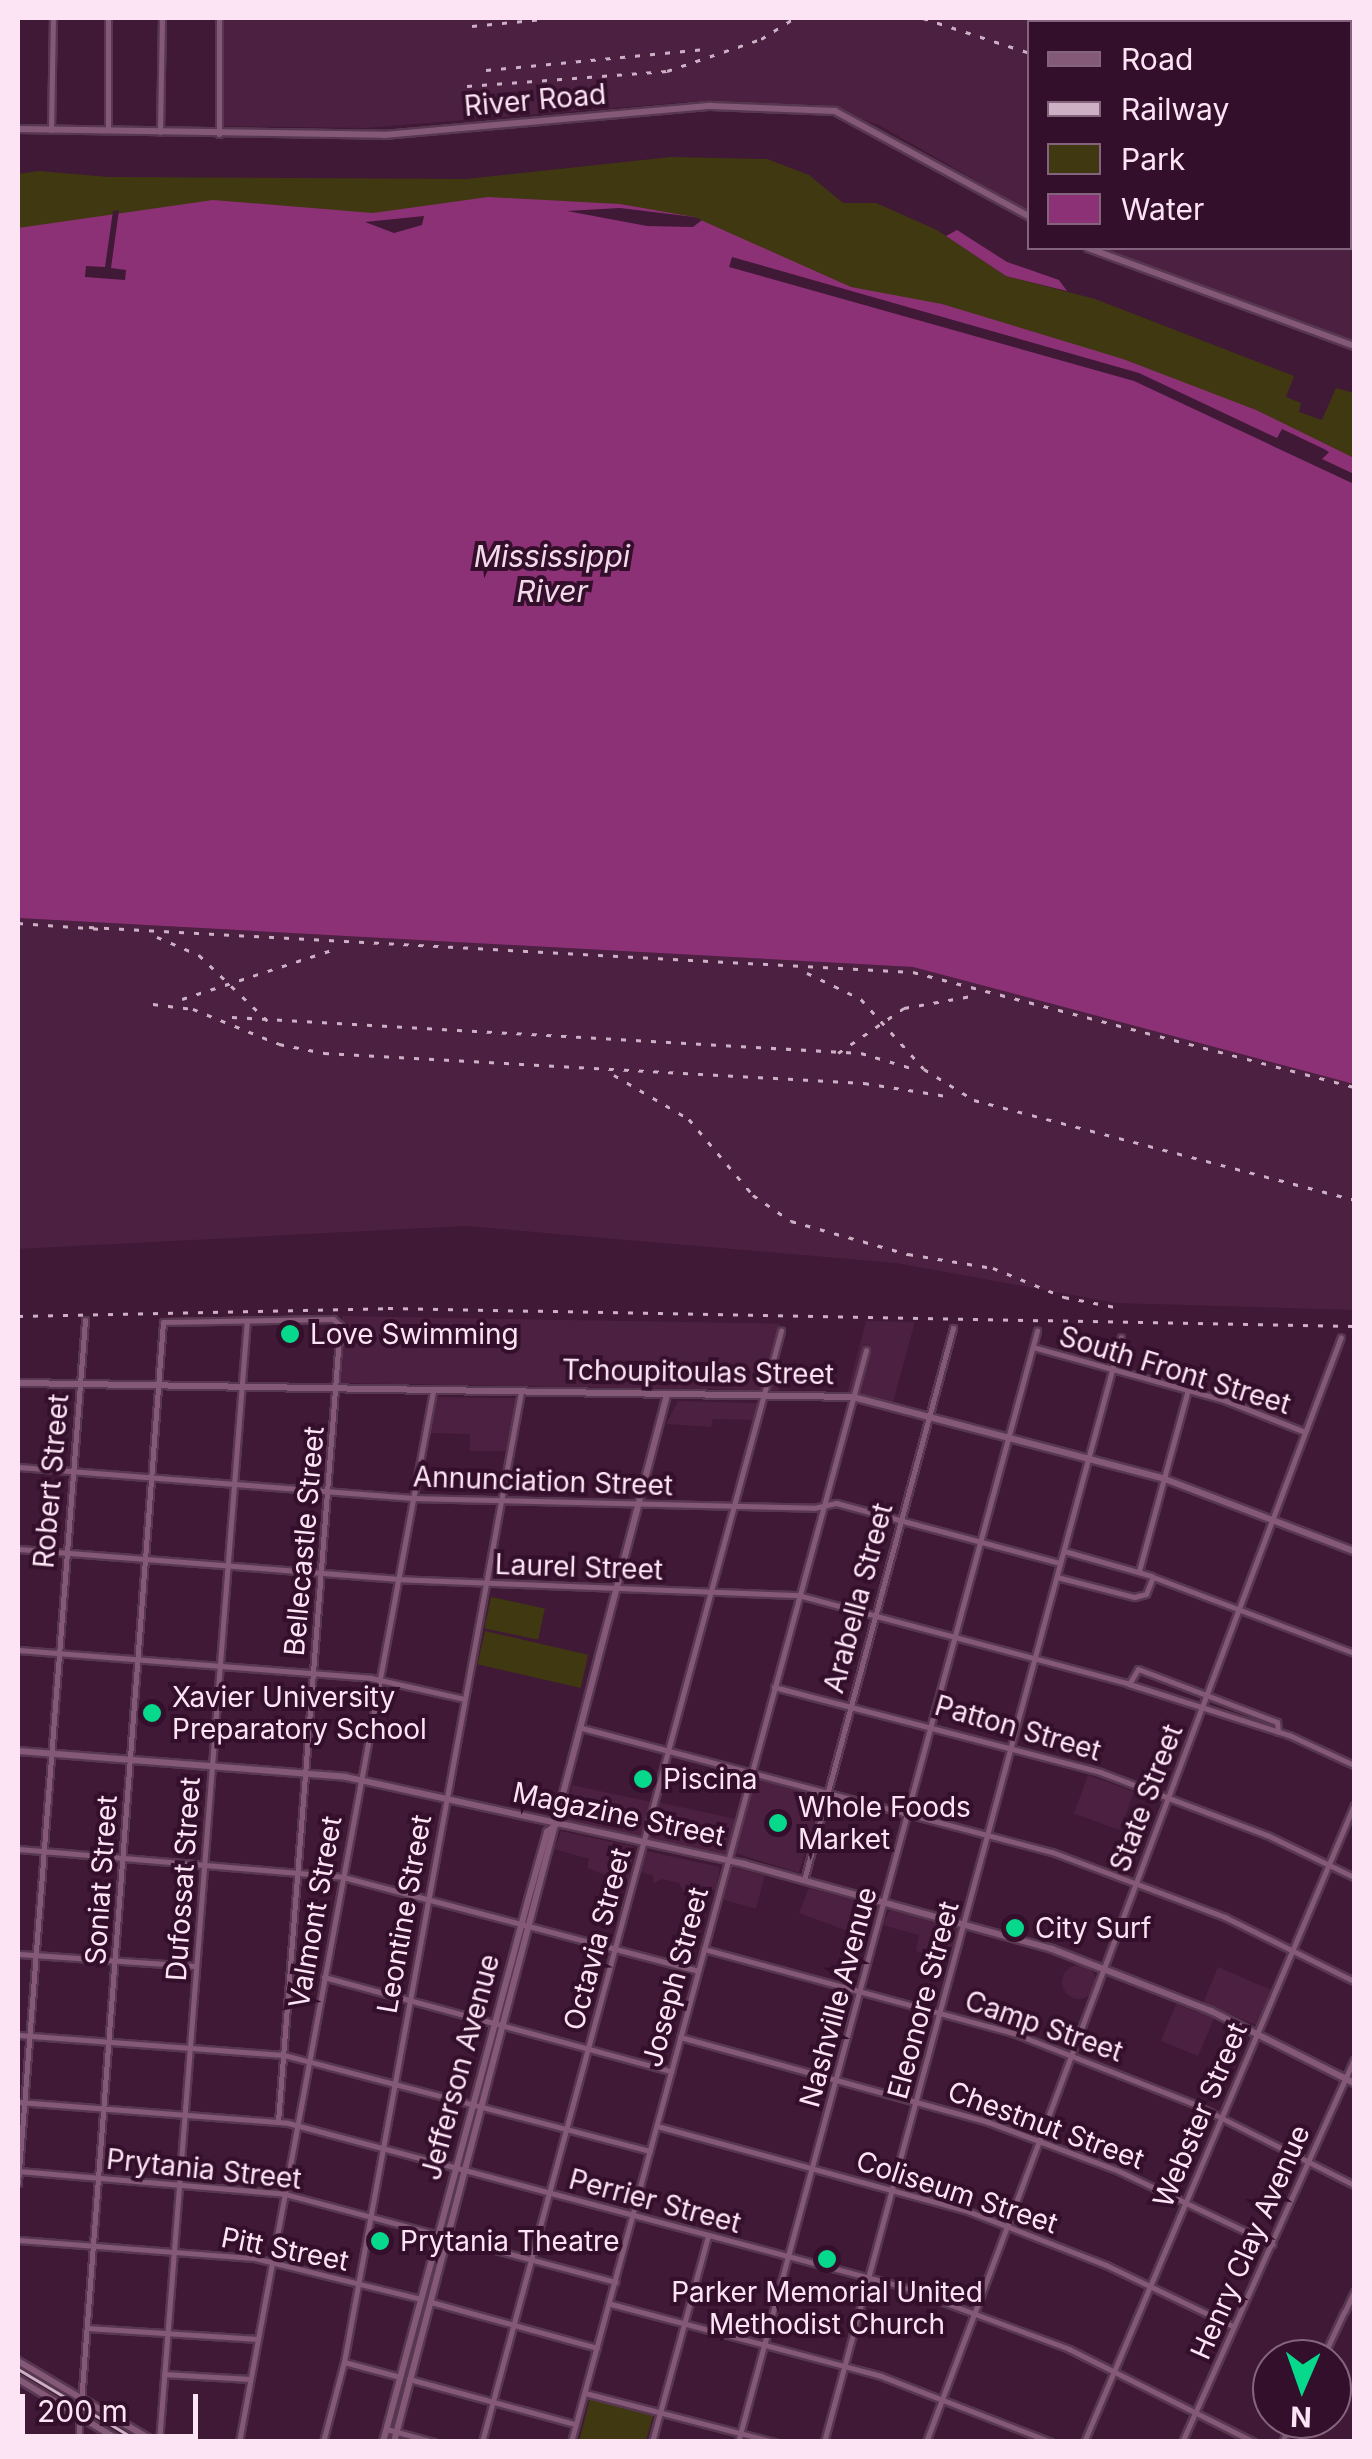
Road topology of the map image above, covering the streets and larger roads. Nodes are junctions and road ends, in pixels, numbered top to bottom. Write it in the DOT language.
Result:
graph roads {
  1 [pos="53,18"];
  2 [pos="108,18"];
  3 [pos="162,18"];
  4 [pos="219,18"];
  5 [pos="18,130"];
  6 [pos="52,130"];
  7 [pos="108,132"];
  8 [pos="160,132"];
  9 [pos="219,134"];
  10 [pos="1027,215"];
  11 [pos="1093,250"];
  12 [pos="1354,346"];
  13 [pos="85,1320"];
  14 [pos="247,1320"];
  15 [pos="953,1328"];
  16 [pos="781,1331"];
  17 [pos="1037,1331"];
  18 [pos="1122,1337"];
  19 [pos="1341,1337"];
  20 [pos="1034,1347"];
  21 [pos="866,1350"];
  22 [pos="1113,1369"];
  23 [pos="18,1383"];
  24 [pos="79,1384"];
  25 [pos="160,1386"];
  26 [pos="242,1387"];
  27 [pos="336,1389"];
  28 [pos="1188,1389"];
  29 [pos="433,1391"];
  30 [pos="522,1392"];
  31 [pos="667,1394"];
  32 [pos="763,1396"];
  33 [pos="852,1398"];
  34 [pos="928,1416"];
  35 [pos="1305,1432"];
  36 [pos="1009,1438"];
  37 [pos="1088,1459"];
  38 [pos="18,1468"];
  39 [pos="72,1472"];
  40 [pos="152,1478"];
  41 [pos="1165,1479"];
  42 [pos="233,1484"];
  43 [pos="328,1492"];
  44 [pos="411,1498"];
  45 [pos="500,1501"];
  46 [pos="639,1504"];
  47 [pos="734,1505"];
  48 [pos="823,1506"];
  49 [pos="1272,1518"];
  50 [pos="901,1519"];
  51 [pos="981,1541"];
  52 [pos="18,1549"];
  53 [pos="1064,1551"];
  54 [pos="1354,1551"];
  55 [pos="66,1552"];
  56 [pos="145,1559"];
  57 [pos="1060,1563"];
  58 [pos="228,1566"];
  59 [pos="1139,1571"];
  60 [pos="321,1574"];
  61 [pos="1057,1576"];
  62 [pos="1154,1576"];
  63 [pos="397,1579"];
  64 [pos="486,1584"];
  65 [pos="616,1590"];
  66 [pos="711,1592"];
  67 [pos="798,1596"];
  68 [pos="1239,1608"];
  69 [pos="875,1615"];
  70 [pos="955,1637"];
  71 [pos="18,1650"];
  72 [pos="58,1654"];
  73 [pos="1354,1654"];
  74 [pos="1036,1658"];
  75 [pos="138,1659"];
  76 [pos="220,1665"];
  77 [pos="313,1672"];
  78 [pos="378,1679"];
  79 [pos="1128,1684"];
  80 [pos="774,1687"];
  81 [pos="1207,1694"];
  82 [pos="464,1700"];
  83 [pos="850,1703"];
  84 [pos="1201,1711"];
  85 [pos="932,1724"];
  86 [pos="582,1728"];
  87 [pos="1278,1732"];
  88 [pos="1012,1746"];
  89 [pos="668,1749"];
  90 [pos="18,1751"];
  91 [pos="50,1754"];
  92 [pos="130,1760"];
  93 [pos="1354,1765"];
  94 [pos="212,1766"];
  95 [pos="752,1772"];
  96 [pos="306,1773"];
  97 [pos="359,1780"];
  98 [pos="828,1793"];
  99 [pos="1168,1798"];
  100 [pos="446,1800"];
  101 [pos="1354,1805"];
  102 [pos="908,1813"];
  103 [pos="557,1824"];
  104 [pos="988,1835"];
  105 [pos="643,1844"];
  106 [pos="18,1850"];
  107 [pos="42,1850"];
  108 [pos="123,1858"];
  109 [pos="727,1860"];
  110 [pos="204,1864"];
  111 [pos="1329,1864"];
  112 [pos="298,1871"];
  113 [pos="343,1877"];
  114 [pos="1354,1877"];
  115 [pos="804,1880"];
  116 [pos="1135,1883"];
  117 [pos="428,1900"];
  118 [pos="883,1902"];
  119 [pos="964,1923"];
  120 [pos="526,1927"];
  121 [pos="1292,1948"];
  122 [pos="704,1949"];
  123 [pos="614,1950"];
  124 [pos="18,1954"];
  125 [pos="34,1955"];
  126 [pos="115,1960"];
  127 [pos="196,1966"];
  128 [pos="1103,1968"];
  129 [pos="698,1971"];
  130 [pos="324,1977"];
  131 [pos="1354,1981"];
  132 [pos="860,1991"];
  133 [pos="409,2002"];
  134 [pos="940,2012"];
  135 [pos="495,2025"];
  136 [pos="504,2028"];
  137 [pos="1256,2033"];
  138 [pos="18,2035"];
  139 [pos="28,2036"];
  140 [pos="680,2037"];
  141 [pos="109,2042"];
  142 [pos="190,2048"];
  143 [pos="588,2049"];
  144 [pos="284,2055"];
  145 [pos="1071,2055"];
  146 [pos="309,2060"];
  147 [pos="1354,2060"];
  148 [pos="671,2071"];
  149 [pos="1346,2078"];
  150 [pos="837,2079"];
  151 [pos="393,2082"];
  152 [pos="1354,2083"];
  153 [pos="917,2100"];
  154 [pos="20,2102"];
  155 [pos="478,2105"];
  156 [pos="104,2108"];
  157 [pos="185,2115"];
  158 [pos="1220,2117"];
  159 [pos="278,2122"];
  160 [pos="298,2126"];
  161 [pos="657,2126"];
  162 [pos="566,2129"];
  163 [pos="1040,2141"];
  164 [pos="382,2150"];
  165 [pos="650,2151"];
  166 [pos="1309,2161"];
  167 [pos="813,2168"];
  168 [pos="460,2170"];
  169 [pos="18,2171"];
  170 [pos="99,2177"];
  171 [pos="18,2183"];
  172 [pos="179,2183"];
  173 [pos="1354,2184"];
  174 [pos="893,2189"];
  175 [pos="286,2194"];
  176 [pos="549,2194"];
  177 [pos="1186,2201"];
  178 [pos="633,2215"];
  179 [pos="371,2217"];
  180 [pos="1007,2226"];
  181 [pos="442,2235"];
  182 [pos="708,2236"];
  183 [pos="18,2240"];
  184 [pos="1272,2244"];
  185 [pos="94,2246"];
  186 [pos="174,2251"];
  187 [pos="788,2256"];
  188 [pos="531,2259"];
  189 [pos="272,2262"];
  190 [pos="869,2277"];
  191 [pos="615,2282"];
  192 [pos="358,2284"];
  193 [pos="1150,2286"];
  194 [pos="1354,2292"];
  195 [pos="425,2300"];
  196 [pos="610,2303"];
  197 [pos="974,2310"];
  198 [pos="684,2324"];
  199 [pos="513,2325"];
  200 [pos="1233,2326"];
  201 [pos="87,2328"];
  202 [pos="168,2332"];
  203 [pos="258,2339"];
  204 [pos="1331,2339"];
  205 [pos="764,2345"];
  206 [pos="597,2348"];
  207 [pos="18,2361"];
  208 [pos="344,2362"];
  209 [pos="844,2367"];
  210 [pos="1114,2370"];
  211 [pos="164,2374"];
  212 [pos="405,2378"];
  213 [pos="18,2379"];
  214 [pos="250,2380"];
  215 [pos="585,2393"];
  216 [pos="942,2398"];
  217 [pos="81,2399"];
  218 [pos="492,2402"];
  219 [pos="660,2412"];
  220 [pos="1196,2412"];
  221 [pos="80,2416"];
  222 [pos="576,2424"];
  223 [pos="386,2428"];
  224 [pos="396,2431"];
  225 [pos="741,2432"];
  226 [pos="78,2442"];
  227 [pos="122,2442"];
  228 [pos="157,2442"];
  229 [pos="240,2442"];
  230 [pos="323,2442"];
  231 [pos="382,2442"];
  232 [pos="394,2442"];
  233 [pos="434,2442"];
  234 [pos="482,2442"];
  235 [pos="572,2442"];
  236 [pos="652,2442"];
  237 [pos="738,2442"];
  238 [pos="776,2442"];
  239 [pos="824,2442"];
  240 [pos="926,2442"];
  241 [pos="1051,2442"];
  242 [pos="1084,2442"];
  243 [pos="1182,2442"];
  244 [pos="1254,2442"];
  1 -- 6 [label="street"];
  2 -- 7 [label="street"];
  3 -- 8 [label="street"];
  4 -- 9 [label="street"];
  5 -- 6 [label="street, River Road"];
  6 -- 7 [label="street, River Road"];
  7 -- 8 [label="street, River Road"];
  8 -- 9 [label="street, River Road"];
  9 -- 10 [label="street, River Road"];
  11 -- 12 [label="street"];
  13 -- 24 [label="street, Robert Street"];
  14 -- 25 [label="street, Soniat Street"];
  14 -- 26 [label="street, Dufossat Street"];
  14 -- 27 [label="street, Bellecastle Street"];
  15 -- 34 [label="street, Arabella Street"];
  16 -- 32 [label="street, Octavia Street"];
  17 -- 20 [label="street, Nashville Avenue"];
  18 -- 22 [label="street, Eleonore Street"];
  19 -- 35 [label="street, State Street"];
  20 -- 22 [label="street, South Front Street"];
  20 -- 36 [label="street, Nashville Avenue"];
  21 -- 33 [label="street, Joseph Street"];
  22 -- 28 [label="street, South Front Street"];
  22 -- 37 [label="street, Eleonore Street"];
  23 -- 24 [label="street, Tchoupitoulas Street"];
  24 -- 25 [label="street, Tchoupitoulas Street"];
  24 -- 39 [label="street, Robert Street"];
  25 -- 26 [label="street, Tchoupitoulas Street"];
  25 -- 40 [label="street, Soniat Street"];
  26 -- 27 [label="street, Tchoupitoulas Street"];
  26 -- 42 [label="street, Dufossat Street"];
  27 -- 29 [label="street, Tchoupitoulas Street"];
  27 -- 43 [label="street, Bellecastle Street"];
  28 -- 35 [label="street, South Front Street"];
  28 -- 41 [label="street"];
  29 -- 30 [label="street, Tchoupitoulas Street"];
  29 -- 44 [label="street, Valmont Street"];
  30 -- 31 [label="street, Tchoupitoulas Street"];
  30 -- 45 [label="street, Leontine Street"];
  31 -- 32 [label="street, Tchoupitoulas Street"];
  31 -- 46 [label="street, Jefferson Avenue"];
  32 -- 33 [label="street, Tchoupitoulas Street"];
  32 -- 47 [label="street, Octavia Street"];
  33 -- 34 [label="street, Tchoupitoulas Street"];
  33 -- 48 [label="street, Joseph Street"];
  34 -- 36 [label="street, Tchoupitoulas Street"];
  34 -- 50 [label="street, Arabella Street"];
  35 -- 49 [label="street, State Street"];
  36 -- 37 [label="street, Tchoupitoulas Street"];
  36 -- 51 [label="street, Nashville Avenue"];
  37 -- 41 [label="street, Tchoupitoulas Street"];
  37 -- 53 [label="street, Eleonore Street"];
  38 -- 39 [label="street, Annunciation Street"];
  39 -- 40 [label="street, Annunciation Street"];
  39 -- 55 [label="street, Robert Street"];
  40 -- 42 [label="street, Annunciation Street"];
  40 -- 56 [label="street, Soniat Street"];
  41 -- 49 [label="street, Tchoupitoulas Street"];
  41 -- 59 [label="street"];
  42 -- 43 [label="street, Annunciation Street"];
  42 -- 58 [label="street, Dufossat Street"];
  43 -- 44 [label="street, Annunciation Street"];
  43 -- 60 [label="street, Bellecastle Street"];
  44 -- 45 [label="street, Annunciation Street"];
  44 -- 63 [label="street, Valmont Street"];
  45 -- 46 [label="street, Annunciation Street"];
  45 -- 64 [label="street, Leontine Street"];
  46 -- 47 [label="street, Annunciation Street"];
  46 -- 65 [label="street, Jefferson Avenue"];
  47 -- 48 [label="street, Annunciation Street"];
  47 -- 66 [label="street, Octavia Street"];
  48 -- 50 [label="street, Annunciation Street"];
  48 -- 67 [label="street, Joseph Street"];
  49 -- 54 [label="street, Tchoupitoulas Street"];
  49 -- 68 [label="street, State Street"];
  50 -- 51 [label="street, Annunciation Street"];
  50 -- 69 [label="street, Arabella Street"];
  51 -- 57 [label="street, Annunciation Street"];
  51 -- 70 [label="street, Nashville Avenue"];
  52 -- 55 [label="street, Laurel Street"];
  53 -- 57 [label="street, Eleonore Street"];
  53 -- 59 [label="street"];
  55 -- 56 [label="street, Laurel Street"];
  55 -- 72 [label="street, Robert Street"];
  56 -- 58 [label="street, Laurel Street"];
  56 -- 75 [label="street, Soniat Street"];
  57 -- 61 [label="street, Eleonore Street"];
  58 -- 60 [label="street, Laurel Street"];
  58 -- 76 [label="street, Dufossat Street"];
  59 -- 62 [label="street"];
  60 -- 63 [label="street, Laurel Street"];
  60 -- 77 [label="street, Bellecastle Street"];
  61 -- 62 [label="street"];
  61 -- 74 [label="street, Eleonore Street"];
  62 -- 68 [label="street"];
  63 -- 64 [label="street, Laurel Street"];
  63 -- 78 [label="street, Valmont Street"];
  64 -- 65 [label="street, Laurel Street"];
  64 -- 82 [label="street, Leontine Street"];
  65 -- 66 [label="street, Laurel Street"];
  65 -- 86 [label="street, Jefferson Avenue"];
  66 -- 67 [label="street, Laurel Street"];
  66 -- 89 [label="street, Octavia Street"];
  67 -- 69 [label="street, Laurel Street"];
  67 -- 80 [label="street, Joseph Street"];
  68 -- 73 [label="street"];
  68 -- 81 [label="street, State Street"];
  69 -- 70 [label="street, Laurel Street"];
  69 -- 83 [label="street, Arabella Street"];
  70 -- 74 [label="street, Laurel Street"];
  70 -- 85 [label="street, Nashville Avenue"];
  71 -- 72 [label="street"];
  72 -- 75 [label="street"];
  72 -- 91 [label="street, Robert Street"];
  74 -- 79 [label="street, Laurel Street"];
  74 -- 88 [label="street, Eleonore Street"];
  75 -- 76 [label="street"];
  75 -- 92 [label="street, Soniat Street"];
  76 -- 77 [label="street"];
  76 -- 94 [label="street, Dufossat Street"];
  77 -- 78 [label="street"];
  77 -- 96 [label="street, Bellecastle Street"];
  78 -- 82 [label="street"];
  78 -- 97 [label="street, Valmont Street"];
  79 -- 81 [label="street, Laurel Street"];
  79 -- 84 [label="street, Laurel Street"];
  80 -- 83 [label="street, Patton Street"];
  80 -- 95 [label="street, Joseph Street"];
  81 -- 84 [label="street, State Street"];
  81 -- 87 [label="street, Laurel Street"];
  82 -- 100 [label="street, Leontine Street"];
  83 -- 85 [label="street, Patton Street"];
  83 -- 98 [label="street, Arabella Street"];
  84 -- 87 [label="street, Laurel Street"];
  84 -- 99 [label="street, State Street"];
  85 -- 88 [label="street, Patton Street"];
  85 -- 102 [label="street, Nashville Avenue"];
  86 -- 89 [label="street"];
  86 -- 103 [label="street, Jefferson Avenue"];
  87 -- 93 [label="street, Laurel Street"];
  88 -- 99 [label="street, Patton Street"];
  88 -- 104 [label="street, Eleonore Street"];
  89 -- 95 [label="street"];
  89 -- 105 [label="street, Octavia Street"];
  90 -- 91 [label="street, Magazine Street"];
  91 -- 92 [label="street, Magazine Street"];
  91 -- 107 [label="street, Robert Street"];
  92 -- 94 [label="street, Magazine Street"];
  92 -- 108 [label="street, Soniat Street"];
  94 -- 96 [label="street, Magazine Street"];
  94 -- 110 [label="street, Dufossat Street"];
  95 -- 98 [label="street"];
  95 -- 109 [label="street, Joseph Street"];
  96 -- 97 [label="street, Magazine Street"];
  96 -- 112 [label="street, Bellecastle Street"];
  97 -- 100 [label="street, Magazine Street"];
  97 -- 113 [label="street, Valmont Street"];
  98 -- 102 [label="street"];
  98 -- 115 [label="street, Arabella Street"];
  99 -- 111 [label="street, Patton Street"];
  99 -- 116 [label="street, State Street"];
  100 -- 103 [label="street, Magazine Street"];
  100 -- 117 [label="street, Leontine Street"];
  101 -- 111 [label="street, Webster Street"];
  102 -- 104 [label="street"];
  102 -- 118 [label="street, Nashville Avenue"];
  103 -- 105 [label="street, Magazine Street"];
  103 -- 120 [label="street, Jefferson Avenue"];
  104 -- 116 [label="street"];
  104 -- 119 [label="street, Eleonore Street"];
  105 -- 109 [label="street, Magazine Street"];
  105 -- 123 [label="street, Octavia Street"];
  106 -- 107 [label="street"];
  107 -- 108 [label="street"];
  107 -- 125 [label="street, Robert Street"];
  108 -- 110 [label="street"];
  108 -- 126 [label="street, Soniat Street"];
  109 -- 115 [label="street, Magazine Street"];
  109 -- 122 [label="street, Joseph Street"];
  110 -- 112 [label="street"];
  110 -- 127 [label="street, Dufossat Street"];
  111 -- 114 [label="street, Patton Street"];
  111 -- 121 [label="street, Webster Street"];
  112 -- 113 [label="street"];
  112 -- 144 [label="street, Bellecastle Street"];
  113 -- 117 [label="street"];
  113 -- 130 [label="street, Valmont Street"];
  115 -- 118 [label="street, Magazine Street"];
  116 -- 121 [label="street"];
  116 -- 128 [label="street, State Street"];
  117 -- 120 [label="street"];
  117 -- 133 [label="street, Leontine Street"];
  118 -- 119 [label="street, Magazine Street"];
  118 -- 132 [label="street, Nashville Avenue"];
  119 -- 128 [label="street, Magazine Street"];
  119 -- 134 [label="street, Eleonore Street"];
  120 -- 123 [label="street"];
  120 -- 135 [label="street, Jefferson Avenue"];
  120 -- 136 [label="street, Jefferson Avenue"];
  121 -- 131 [label="street"];
  121 -- 137 [label="street, Webster Street"];
  122 -- 129 [label="street, Joseph Street"];
  122 -- 132 [label="street, Camp Street"];
  123 -- 129 [label="street"];
  123 -- 143 [label="street, Octavia Street"];
  124 -- 125 [label="street"];
  125 -- 126 [label="street"];
  125 -- 139 [label="street, Robert Street"];
  126 -- 127 [label="street"];
  126 -- 141 [label="street, Soniat Street"];
  127 -- 142 [label="street, Dufossat Street"];
  128 -- 137 [label="street, Magazine Street"];
  128 -- 145 [label="street, State Street"];
  129 -- 140 [label="street, Joseph Street"];
  130 -- 133 [label="street"];
  130 -- 146 [label="street, Valmont Street"];
  132 -- 134 [label="street, Camp Street"];
  132 -- 150 [label="street, Nashville Avenue"];
  133 -- 135 [label="street"];
  133 -- 151 [label="street, Leontine Street"];
  134 -- 145 [label="street, Camp Street"];
  134 -- 153 [label="street, Eleonore Street"];
  135 -- 136 [label="street"];
  135 -- 155 [label="street, Jefferson Avenue"];
  136 -- 143 [label="street"];
  136 -- 155 [label="street, Jefferson Avenue"];
  137 -- 149 [label="street, Magazine Street"];
  137 -- 158 [label="street, Webster Street"];
  138 -- 139 [label="street"];
  139 -- 141 [label="street"];
  139 -- 154 [label="street, Robert Street"];
  140 -- 148 [label="street, Joseph Street"];
  140 -- 150 [label="street, Chestnut Street"];
  141 -- 142 [label="street"];
  141 -- 156 [label="street, Soniat Street"];
  142 -- 144 [label="street"];
  142 -- 157 [label="street, Dufossat Street"];
  143 -- 148 [label="street"];
  143 -- 162 [label="street, Octavia Street"];
  144 -- 146 [label="street"];
  144 -- 159 [label="street, Bellecastle Street"];
  145 -- 158 [label="street, Camp Street"];
  145 -- 163 [label="street, State Street"];
  146 -- 151 [label="street"];
  146 -- 160 [label="street, Valmont Street"];
  147 -- 149 [label="street, Henry Clay Avenue"];
  148 -- 161 [label="street, Joseph Street"];
  149 -- 152 [label="street, Magazine Street"];
  149 -- 166 [label="street, Henry Clay Avenue"];
  150 -- 153 [label="street, Chestnut Street"];
  150 -- 167 [label="street, Nashville Avenue"];
  151 -- 155 [label="street"];
  151 -- 164 [label="street, Leontine Street"];
  153 -- 163 [label="street, Chestnut Street"];
  153 -- 174 [label="street, Eleonore Street"];
  154 -- 156 [label="street, Perrier Street"];
  154 -- 169 [label="street, Robert Street"];
  155 -- 162 [label="street"];
  155 -- 168 [label="street, Jefferson Avenue"];
  156 -- 157 [label="street, Perrier Street"];
  156 -- 170 [label="street, Soniat Street"];
  157 -- 159 [label="street, Perrier Street"];
  157 -- 172 [label="street, Dufossat Street"];
  158 -- 166 [label="street, Camp Street"];
  158 -- 177 [label="street, Webster Street"];
  159 -- 160 [label="street, Perrier Street"];
  160 -- 164 [label="street, Perrier Street"];
  160 -- 175 [label="street, Valmont Street"];
  161 -- 165 [label="street, Joseph Street"];
  161 -- 167 [label="street, Coliseum Street"];
  162 -- 165 [label="street"];
  162 -- 176 [label="street, Octavia Street"];
  163 -- 177 [label="street, Chestnut Street"];
  163 -- 180 [label="street, State Street"];
  164 -- 168 [label="street, Perrier Street"];
  164 -- 179 [label="street, Leontine Street"];
  165 -- 178 [label="street, Joseph Street"];
  166 -- 173 [label="street, Camp Street"];
  166 -- 184 [label="street, Henry Clay Avenue"];
  167 -- 174 [label="street, Coliseum Street"];
  167 -- 187 [label="street, Nashville Avenue"];
  168 -- 176 [label="street, Perrier Street"];
  168 -- 181 [label="street, Jefferson Avenue"];
  169 -- 170 [label="street, Prytania Street"];
  169 -- 171 [label="street, Robert Street"];
  170 -- 172 [label="street, Prytania Street"];
  170 -- 185 [label="street, Soniat Street"];
  172 -- 175 [label="street, Prytania Street"];
  172 -- 186 [label="street, Dufossat Street"];
  174 -- 180 [label="street, Coliseum Street"];
  174 -- 190 [label="street, Eleonore Street"];
  175 -- 179 [label="street, Prytania Street"];
  175 -- 189 [label="street, Valmont Street"];
  176 -- 178 [label="street, Perrier Street"];
  176 -- 188 [label="street, Octavia Street"];
  177 -- 184 [label="street, Chestnut Street"];
  177 -- 193 [label="street, Webster Street"];
  178 -- 182 [label="street, Perrier Street"];
  178 -- 191 [label="street, Joseph Street"];
  179 -- 181 [label="street, Prytania Street"];
  179 -- 192 [label="street, Leontine Street"];
  180 -- 193 [label="street, Coliseum Street"];
  180 -- 197 [label="street, State Street"];
  181 -- 188 [label="street, Prytania Street"];
  181 -- 195 [label="street, Jefferson Avenue"];
  182 -- 187 [label="street, Perrier Street"];
  182 -- 198 [label="street"];
  183 -- 185 [label="street, Pitt Street"];
  184 -- 200 [label="street, Henry Clay Avenue"];
  185 -- 186 [label="street, Pitt Street"];
  185 -- 201 [label="street, Soniat Street"];
  186 -- 189 [label="street, Pitt Street"];
  186 -- 202 [label="street, Dufossat Street"];
  187 -- 190 [label="street, Perrier Street"];
  187 -- 205 [label="street, Nashville Avenue"];
  188 -- 191 [label="street, Prytania Street"];
  188 -- 199 [label="street, Octavia Street"];
  189 -- 192 [label="street, Pitt Street"];
  189 -- 203 [label="street, Valmont Street"];
  190 -- 197 [label="street, Perrier Street"];
  190 -- 209 [label="street, Eleonore Street"];
  191 -- 196 [label="street, Joseph Street"];
  192 -- 195 [label="street, Pitt Street"];
  192 -- 208 [label="street, Leontine Street"];
  193 -- 200 [label="street, Coliseum Street"];
  193 -- 210 [label="street, Webster Street"];
  194 -- 204 [label="street"];
  195 -- 199 [label="street, Pitt Street"];
  195 -- 212 [label="street, Jefferson Avenue"];
  196 -- 198 [label="street"];
  196 -- 206 [label="street, Joseph Street"];
  197 -- 210 [label="street, Perrier Street"];
  197 -- 216 [label="street, State Street"];
  198 -- 205 [label="street"];
  198 -- 219 [label="street"];
  199 -- 206 [label="street, Pitt Street"];
  199 -- 218 [label="street, Octavia Street"];
  200 -- 220 [label="street, Henry Clay Avenue"];
  201 -- 202 [label="street"];
  201 -- 217 [label="street, Soniat Street"];
  202 -- 203 [label="street"];
  202 -- 211 [label="street, Dufossat Street"];
  203 -- 214 [label="street, Valmont Street"];
  205 -- 209 [label="street"];
  205 -- 225 [label="street, Nashville Avenue"];
  206 -- 215 [label="street, Joseph Street"];
  207 -- 217 [label="street"];
  208 -- 212 [label="street"];
  208 -- 230 [label="street, Leontine Street"];
  209 -- 216 [label="street"];
  209 -- 239 [label="street, Eleonore Street"];
  210 -- 220 [label="street, Perrier Street"];
  210 -- 242 [label="street, Webster Street"];
  211 -- 214 [label="street"];
  211 -- 228 [label="street, Dufossat Street"];
  212 -- 218 [label="street"];
  212 -- 223 [label="street, Jefferson Avenue"];
  212 -- 224 [label="street, Jefferson Avenue"];
  213 -- 221 [label="street"];
  214 -- 229 [label="street, Valmont Street"];
  215 -- 219 [label="street"];
  215 -- 222 [label="street, Joseph Street"];
  216 -- 240 [label="street, State Street"];
  216 -- 241 [label="street"];
  217 -- 221 [label="street, Soniat Street"];
  217 -- 228 [label="street"];
  218 -- 222 [label="street"];
  218 -- 234 [label="street, Octavia Street"];
  219 -- 225 [label="street"];
  219 -- 236 [label="street"];
  220 -- 243 [label="street, Henry Clay Avenue"];
  220 -- 244 [label="street, Perrier Street"];
  221 -- 226 [label="street, Soniat Street"];
  221 -- 227 [label="street"];
  222 -- 235 [label="street, Joseph Street"];
  223 -- 224 [label="street"];
  223 -- 231 [label="street, Jefferson Avenue"];
  224 -- 232 [label="street, Jefferson Avenue"];
  224 -- 233 [label="street"];
  225 -- 237 [label="street, Nashville Avenue"];
  225 -- 238 [label="street"];
}
